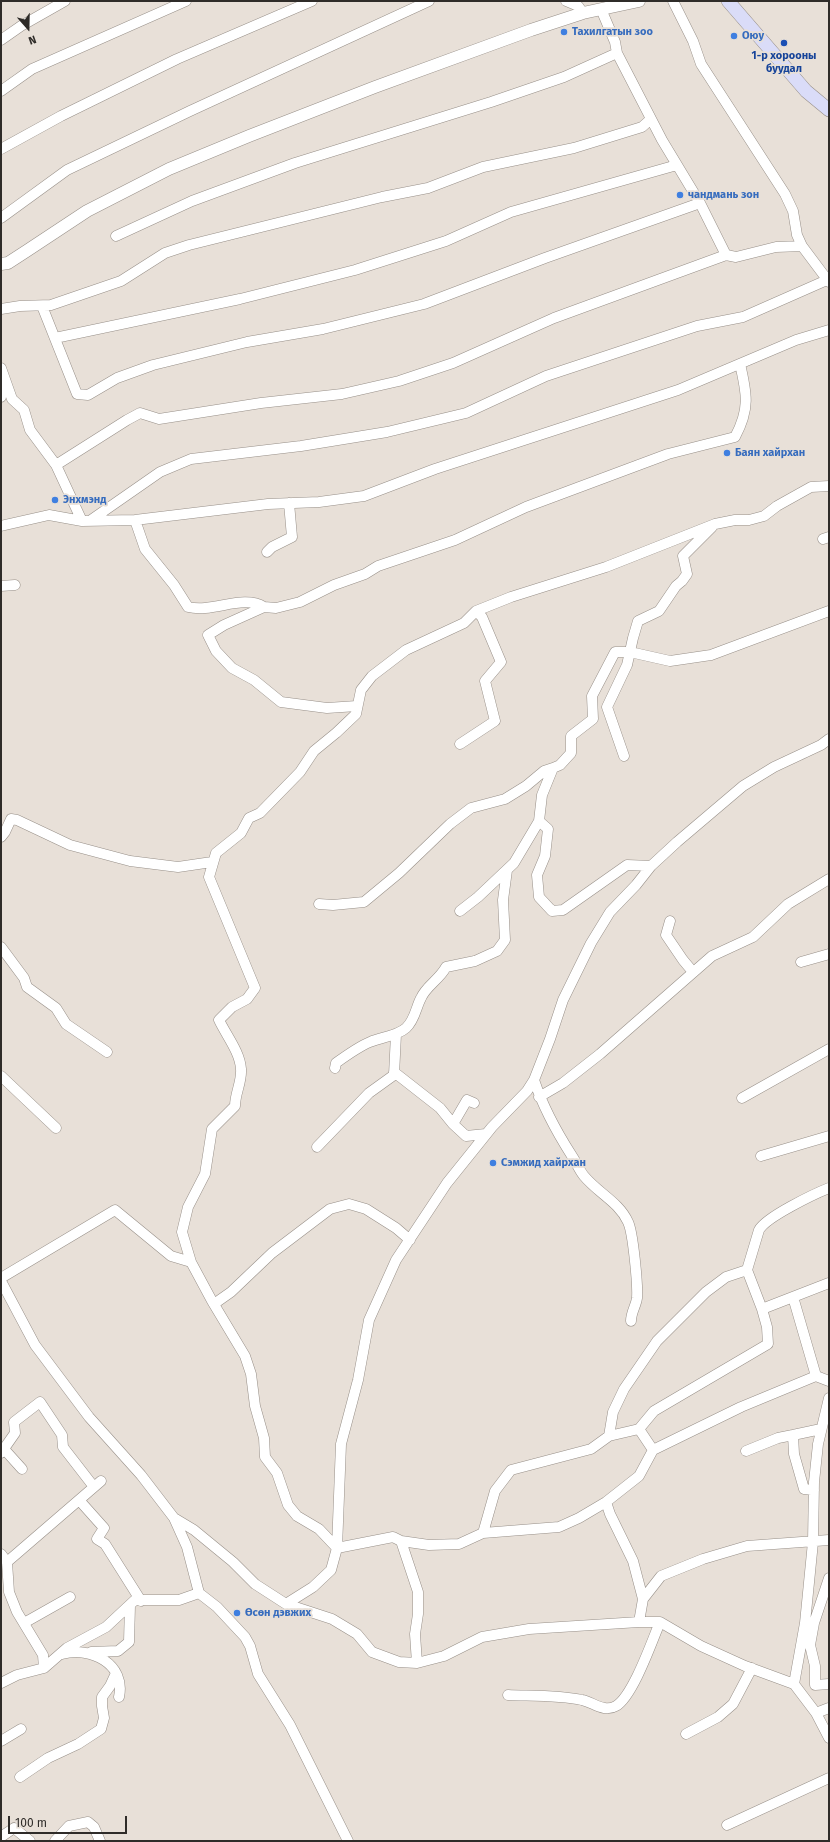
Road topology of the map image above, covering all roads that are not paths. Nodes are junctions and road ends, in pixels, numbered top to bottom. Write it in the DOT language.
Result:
graph roads {
  1 [pos="65,1"];
  2 [pos="186,1"];
  3 [pos="312,1"];
  4 [pos="429,1"];
  5 [pos="566,1"];
  6 [pos="639,1"];
  7 [pos="673,1"];
  8 [pos="728,1"];
  9 [pos="601,9"];
  10 [pos="583,13"];
  11 [pos="1,40"];
  12 [pos="617,53"];
  13 [pos="1,91"];
  14 [pos="829,110"];
  15 [pos="651,119"];
  16 [pos="1,149"];
  17 [pos="677,165"];
  18 [pos="700,203"];
  19 [pos="1,218"];
  20 [pos="116,236"];
  21 [pos="802,246"];
  22 [pos="726,256"];
  23 [pos="1,264"];
  24 [pos="828,281"];
  25 [pos="42,306"];
  26 [pos="1,310"];
  27 [pos="829,330"];
  28 [pos="55,338"];
  29 [pos="740,364"];
  30 [pos="1,368"];
  31 [pos="1,378"];
  32 [pos="1,397"];
  33 [pos="56,465"];
  34 [pos="829,486"];
  35 [pos="289,503"];
  36 [pos="135,520"];
  37 [pos="86,521"];
  38 [pos="715,524"];
  39 [pos="1,526"];
  40 [pos="267,552"];
  41 [pos="15,585"];
  42 [pos="1,586"];
  43 [pos="264,607"];
  44 [pos="476,611"];
  45 [pos="829,612"];
  46 [pos="630,652"];
  47 [pos="357,706"];
  48 [pos="829,739"];
  49 [pos="460,744"];
  50 [pos="624,756"];
  51 [pos="553,768"];
  52 [pos="539,821"];
  53 [pos="1,837"];
  54 [pos="212,862"];
  55 [pos="651,866"];
  56 [pos="507,870"];
  57 [pos="829,879"];
  58 [pos="319,904"];
  59 [pos="460,911"];
  60 [pos="670,921"];
  61 [pos="1,948"];
  62 [pos="829,954"];
  63 [pos="801,962"];
  64 [pos="693,972"];
  65 [pos="396,1034"];
  66 [pos="829,1049"];
  67 [pos="107,1052"];
  68 [pos="335,1068"];
  69 [pos="394,1072"];
  70 [pos="1,1076"];
  71 [pos="534,1080"];
  72 [pos="539,1097"];
  73 [pos="742,1098"];
  74 [pos="474,1102"];
  75 [pos="453,1124"];
  76 [pos="56,1128"];
  77 [pos="486,1134"];
  78 [pos="829,1136"];
  79 [pos="317,1147"];
  80 [pos="761,1156"];
  81 [pos="829,1188"];
  82 [pos="410,1240"];
  83 [pos="191,1262"];
  84 [pos="746,1270"];
  85 [pos="1,1280"];
  86 [pos="829,1283"];
  87 [pos="793,1297"];
  88 [pos="214,1304"];
  89 [pos="762,1310"];
  90 [pos="631,1321"];
  91 [pos="816,1376"];
  92 [pos="829,1381"];
  93 [pos="829,1398"];
  94 [pos="639,1428"];
  95 [pos="821,1429"];
  96 [pos="793,1435"];
  97 [pos="609,1436"];
  98 [pos="653,1450"];
  99 [pos="3,1451"];
  100 [pos="746,1451"];
  101 [pos="22,1469"];
  102 [pos="98,1484"];
  103 [pos="814,1490"];
  104 [pos="606,1502"];
  105 [pos="174,1518"];
  106 [pos="483,1533"];
  107 [pos="829,1540"];
  108 [pos="401,1541"];
  109 [pos="813,1542"];
  110 [pos="337,1548"];
  111 [pos="4,1558"];
  112 [pos="829,1578"];
  113 [pos="5,1593"];
  114 [pos="199,1593"];
  115 [pos="70,1597"];
  116 [pos="643,1599"];
  117 [pos="141,1601"];
  118 [pos="286,1604"];
  119 [pos="130,1605"];
  120 [pos="639,1622"];
  121 [pos="660,1622"];
  122 [pos="24,1623"];
  123 [pos="122,1647"];
  124 [pos="89,1652"];
  125 [pos="57,1656"];
  126 [pos="417,1663"];
  127 [pos="44,1668"];
  128 [pos="752,1668"];
  129 [pos="115,1671"];
  130 [pos="1,1683"];
  131 [pos="794,1684"];
  132 [pos="829,1684"];
  133 [pos="508,1695"];
  134 [pos="119,1697"];
  135 [pos="829,1708"];
  136 [pos="816,1713"];
  137 [pos="21,1729"];
  138 [pos="686,1734"];
  139 [pos="829,1738"];
  140 [pos="1,1741"];
  141 [pos="20,1777"];
  142 [pos="829,1778"];
  143 [pos="727,1825"];
  144 [pos="1,1837"];
  145 [pos="30,1841"];
  146 [pos="55,1841"];
  147 [pos="100,1841"];
  148 [pos="348,1841"];
  1 -- 11 [label="street"];
  2 -- 13 [label="street"];
  3 -- 16 [label="street"];
  4 -- 19 [label="street"];
  5 -- 10 [label="street"];
  6 -- 9 [label="street"];
  7 -- 21 [label="street"];
  8 -- 14 [label="main road"];
  9 -- 10 [label="street"];
  9 -- 12 [label="street"];
  10 -- 23 [label="street"];
  12 -- 15 [label="street"];
  12 -- 20 [label="street"];
  15 -- 17 [label="street"];
  15 -- 25 [label="street"];
  17 -- 18 [label="street"];
  17 -- 28 [label="street"];
  18 -- 22 [label="street"];
  18 -- 28 [label="street"];
  21 -- 22 [label="street"];
  21 -- 24 [label="street"];
  22 -- 33 [label="street"];
  24 -- 37 [label="street"];
  25 -- 26 [label="street"];
  25 -- 28 [label="street"];
  27 -- 29 [label="street"];
  29 -- 35 [label="street"];
  29 -- 43 [label="street"];
  30 -- 33 [label="street"];
  31 -- 32 [label="street"];
  33 -- 37 [label="street"];
  34 -- 38 [label="street"];
  35 -- 36 [label="street"];
  35 -- 40 [label="street"];
  36 -- 37 [label="street"];
  36 -- 43 [label="street"];
  37 -- 39 [label="street"];
  38 -- 44 [label="street"];
  38 -- 46 [label="street"];
  41 -- 42 [label="street"];
  43 -- 47 [label="street"];
  44 -- 47 [label="street"];
  44 -- 49 [label="street"];
  45 -- 46 [label="street"];
  46 -- 50 [label="street"];
  46 -- 51 [label="street"];
  47 -- 54 [label="street"];
  48 -- 55 [label="street"];
  51 -- 52 [label="street"];
  51 -- 58 [label="street"];
  52 -- 55 [label="street"];
  52 -- 56 [label="street"];
  53 -- 54 [label="street"];
  54 -- 83 [label="street"];
  55 -- 71 [label="street"];
  56 -- 59 [label="street"];
  56 -- 65 [label="street"];
  57 -- 64 [label="street"];
  60 -- 64 [label="street"];
  61 -- 67 [label="street"];
  62 -- 63 [label="street"];
  64 -- 72 [label="street"];
  65 -- 68 [label="street"];
  65 -- 69 [label="street"];
  66 -- 73 [label="street"];
  69 -- 75 [label="street"];
  69 -- 79 [label="street"];
  70 -- 76 [label="street"];
  71 -- 72 [label="street"];
  71 -- 77 [label="street"];
  72 -- 90 [label="street"];
  74 -- 75 [label="street"];
  75 -- 77 [label="street"];
  77 -- 82 [label="street"];
  78 -- 80 [label="street"];
  81 -- 84 [label="street"];
  82 -- 88 [label="street"];
  82 -- 110 [label="street"];
  83 -- 85 [label="street"];
  83 -- 88 [label="street"];
  84 -- 89 [label="street"];
  84 -- 97 [label="street"];
  85 -- 105 [label="street"];
  86 -- 87 [label="street"];
  87 -- 89 [label="street"];
  87 -- 91 [label="street"];
  88 -- 110 [label="street"];
  89 -- 94 [label="street"];
  91 -- 92 [label="street"];
  91 -- 98 [label="street"];
  93 -- 95 [label="street"];
  94 -- 97 [label="street"];
  94 -- 98 [label="street"];
  95 -- 96 [label="street"];
  95 -- 103 [label="street"];
  96 -- 100 [label="street"];
  96 -- 103 [label="street"];
  97 -- 106 [label="street"];
  98 -- 104 [label="street"];
  99 -- 101 [label="street"];
  99 -- 102 [label="street"];
  102 -- 111 [label="street"];
  102 -- 117 [label="street"];
  103 -- 109 [label="street"];
  104 -- 106 [label="street"];
  104 -- 116 [label="street"];
  105 -- 114 [label="street"];
  105 -- 118 [label="street"];
  106 -- 108 [label="street"];
  107 -- 109 [label="street"];
  108 -- 110 [label="street"];
  108 -- 126 [label="street"];
  109 -- 116 [label="street"];
  109 -- 131 [label="street"];
  110 -- 118 [label="street"];
  111 -- 113 [label="street"];
  112 -- 132 [label="street"];
  113 -- 122 [label="street"];
  114 -- 117 [label="street"];
  114 -- 148 [label="street"];
  115 -- 122 [label="street"];
  116 -- 120 [label="street"];
  117 -- 119 [label="street"];
  118 -- 126 [label="street"];
  119 -- 123 [label="street"];
  119 -- 125 [label="street"];
  120 -- 121 [label="street"];
  120 -- 126 [label="street"];
  121 -- 128 [label="street"];
  121 -- 133 [label="street"];
  122 -- 127 [label="street"];
  123 -- 124 [label="street"];
  123 -- 129 [label="street"];
  124 -- 125 [label="street"];
  124 -- 129 [label="street"];
  125 -- 127 [label="street"];
  127 -- 130 [label="street"];
  128 -- 131 [label="street"];
  128 -- 138 [label="street"];
  129 -- 134 [label="street"];
  129 -- 141 [label="street"];
  131 -- 136 [label="street"];
  135 -- 136 [label="street"];
  136 -- 139 [label="street"];
  137 -- 140 [label="street"];
  142 -- 143 [label="street"];
  144 -- 145 [label="street"];
  146 -- 147 [label="street"];
}
